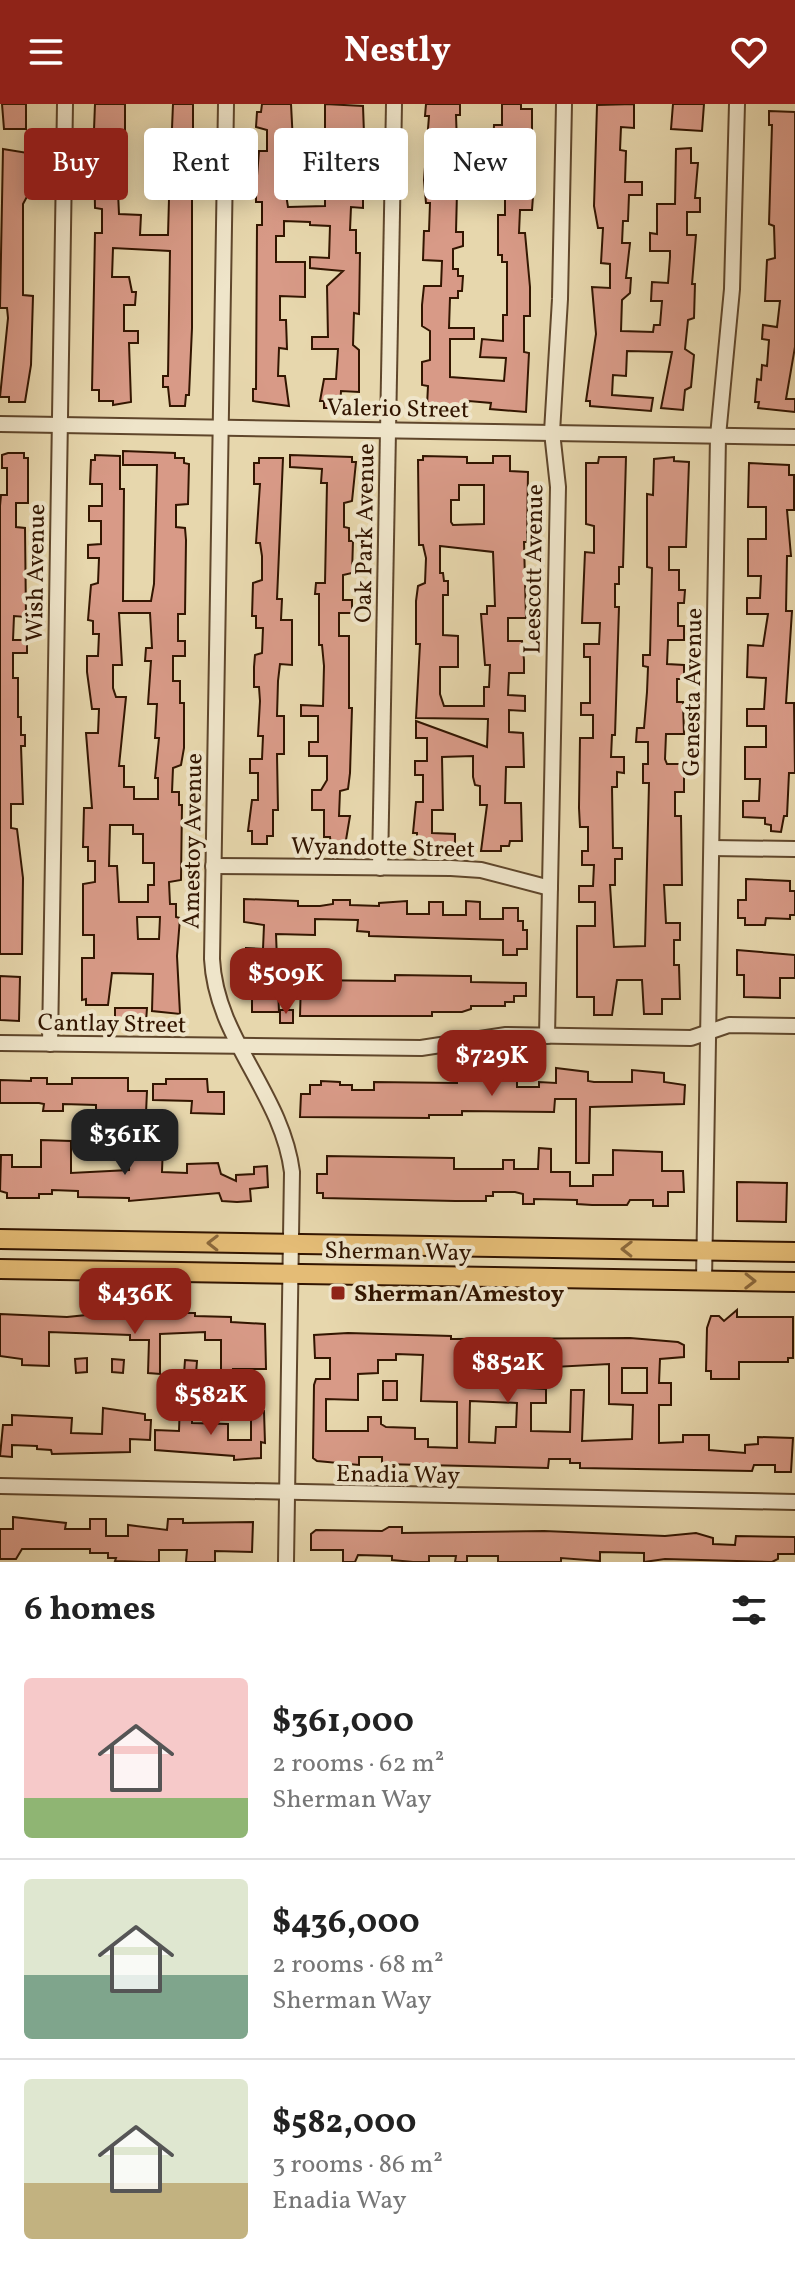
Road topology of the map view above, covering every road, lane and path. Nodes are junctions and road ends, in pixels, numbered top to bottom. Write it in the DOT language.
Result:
graph roads {
  1 [pos="65,104"];
  2 [pos="226,104"];
  3 [pos="394,104"];
  4 [pos="564,104"];
  5 [pos="737,104"];
  6 [pos="0,424"];
  7 [pos="59,425"];
  8 [pos="221,428"];
  9 [pos="388,431"];
  10 [pos="552,432"];
  11 [pos="718,436"];
  12 [pos="795,437"];
  13 [pos="712,848"];
  14 [pos="795,849"];
  15 [pos="213,866"];
  16 [pos="380,868"];
  17 [pos="550,888"];
  18 [pos="795,1026"];
  19 [pos="708,1032"];
  20 [pos="547,1036"];
  21 [pos="0,1043"];
  22 [pos="50,1044"];
  23 [pos="238,1048"];
  24 [pos="0,1239"];
  25 [pos="291,1244"];
  26 [pos="705,1251"];
  27 [pos="795,1252"];
  28 [pos="0,1269"];
  29 [pos="290,1274"];
  30 [pos="704,1281"];
  31 [pos="795,1282"];
  32 [pos="0,1486"];
  33 [pos="287,1494"];
  34 [pos="795,1502"];
  35 [pos="286,1562"];
  1 -- 7 [label="street, Wish Avenue"];
  2 -- 8 [label="street, Amestoy Avenue"];
  3 -- 9 [label="street, Oak Park Avenue"];
  4 -- 10 [label="street, Leescott Avenue"];
  5 -- 11 [label="street, Genesta Avenue"];
  6 -- 7 [label="street, Valerio Street"];
  7 -- 8 [label="street, Valerio Street"];
  7 -- 22 [label="street, Wish Avenue"];
  8 -- 9 [label="street, Valerio Street"];
  8 -- 15 [label="street, Amestoy Avenue"];
  9 -- 10 [label="street, Valerio Street"];
  9 -- 16 [label="street, Oak Park Avenue"];
  10 -- 11 [label="street, Valerio Street"];
  10 -- 17 [label="street, Leescott Avenue"];
  11 -- 12 [label="street, Valerio Street"];
  11 -- 13 [label="street, Genesta Avenue"];
  13 -- 14 [label="street"];
  13 -- 19 [label="street, Genesta Avenue"];
  15 -- 16 [label="street, Wyandotte Street"];
  15 -- 23 [label="street, Amestoy Avenue"];
  16 -- 17 [label="street, Wyandotte Street"];
  17 -- 20 [label="street, Leescott Avenue"];
  18 -- 19 [label="street, Cantlay Street"];
  19 -- 20 [label="street, Cantlay Street"];
  19 -- 26 [label="street, Genesta Avenue"];
  20 -- 23 [label="street, Cantlay Street"];
  21 -- 22 [label="street, Cantlay Street"];
  22 -- 23 [label="street, Cantlay Street"];
  23 -- 25 [label="street, Amestoy Avenue"];
  25 -- 24 [label="main road, Sherman Way, one-way"];
  26 -- 25 [label="main road, Sherman Way, one-way"];
  25 -- 29 [label="street, Amestoy Avenue"];
  26 -- 27 [label="main road, Sherman Way"];
  26 -- 30 [label="street, Genesta Avenue"];
  28 -- 29 [label="main road, Sherman Way"];
  29 -- 30 [label="main road, Sherman Way"];
  29 -- 33 [label="street, Amestoy Avenue"];
  30 -- 31 [label="main road, Sherman Way, one-way"];
  32 -- 33 [label="street, Enadia Way"];
  33 -- 34 [label="street, Enadia Way"];
  33 -- 35 [label="street, Amestoy Avenue"];
}
